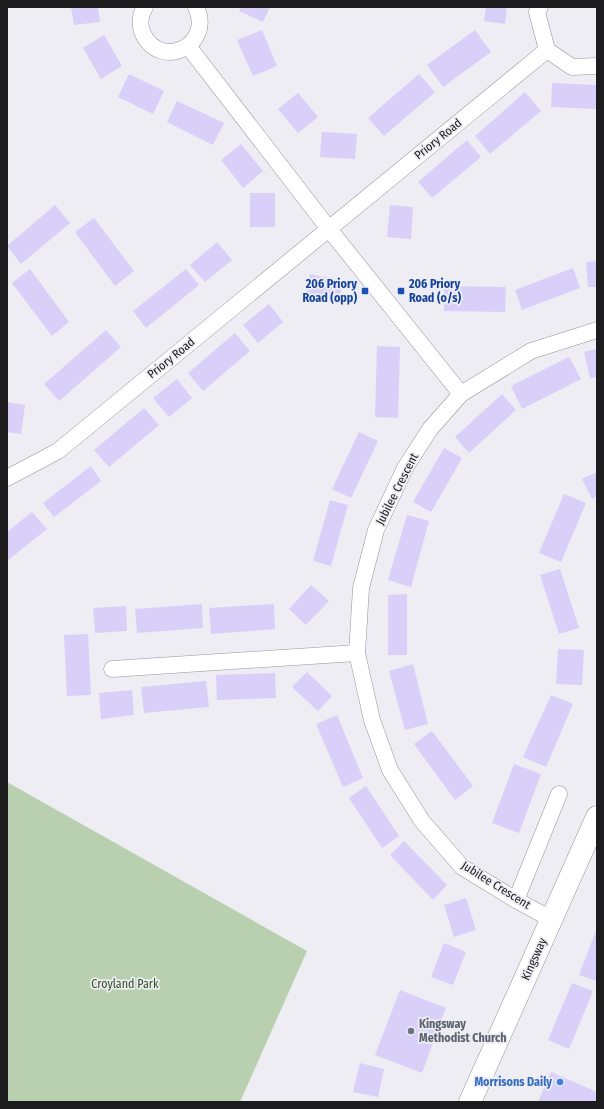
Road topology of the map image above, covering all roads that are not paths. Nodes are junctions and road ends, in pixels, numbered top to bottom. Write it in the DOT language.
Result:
graph roads {
  1 [pos="145,7"];
  2 [pos="196,7"];
  3 [pos="540,7"];
  4 [pos="188,46"];
  5 [pos="547,50"];
  6 [pos="597,66"];
  7 [pos="329,229"];
  8 [pos="597,330"];
  9 [pos="461,394"];
  10 [pos="7,478"];
  11 [pos="357,653"];
  12 [pos="112,669"];
  13 [pos="559,794"];
  14 [pos="597,817"];
  15 [pos="593,838"];
  16 [pos="516,900"];
  17 [pos="551,919"];
  18 [pos="470,1102"];
  1 -- 4 [label="street"];
  2 -- 4 [label="street"];
  3 -- 5 [label="street"];
  4 -- 7 [label="street"];
  5 -- 6 [label="street"];
  5 -- 7 [label="street, Priory Road"];
  7 -- 9 [label="street"];
  7 -- 10 [label="street, Priory Road"];
  8 -- 9 [label="street, Jubilee Crescent"];
  9 -- 11 [label="street, Jubilee Crescent"];
  11 -- 12 [label="street"];
  11 -- 16 [label="street, Jubilee Crescent"];
  13 -- 16 [label="street"];
  14 -- 15 [label="street, Kingsway"];
  15 -- 17 [label="street, Kingsway"];
  16 -- 17 [label="street, Jubilee Crescent"];
  17 -- 18 [label="street, Kingsway"];
}
